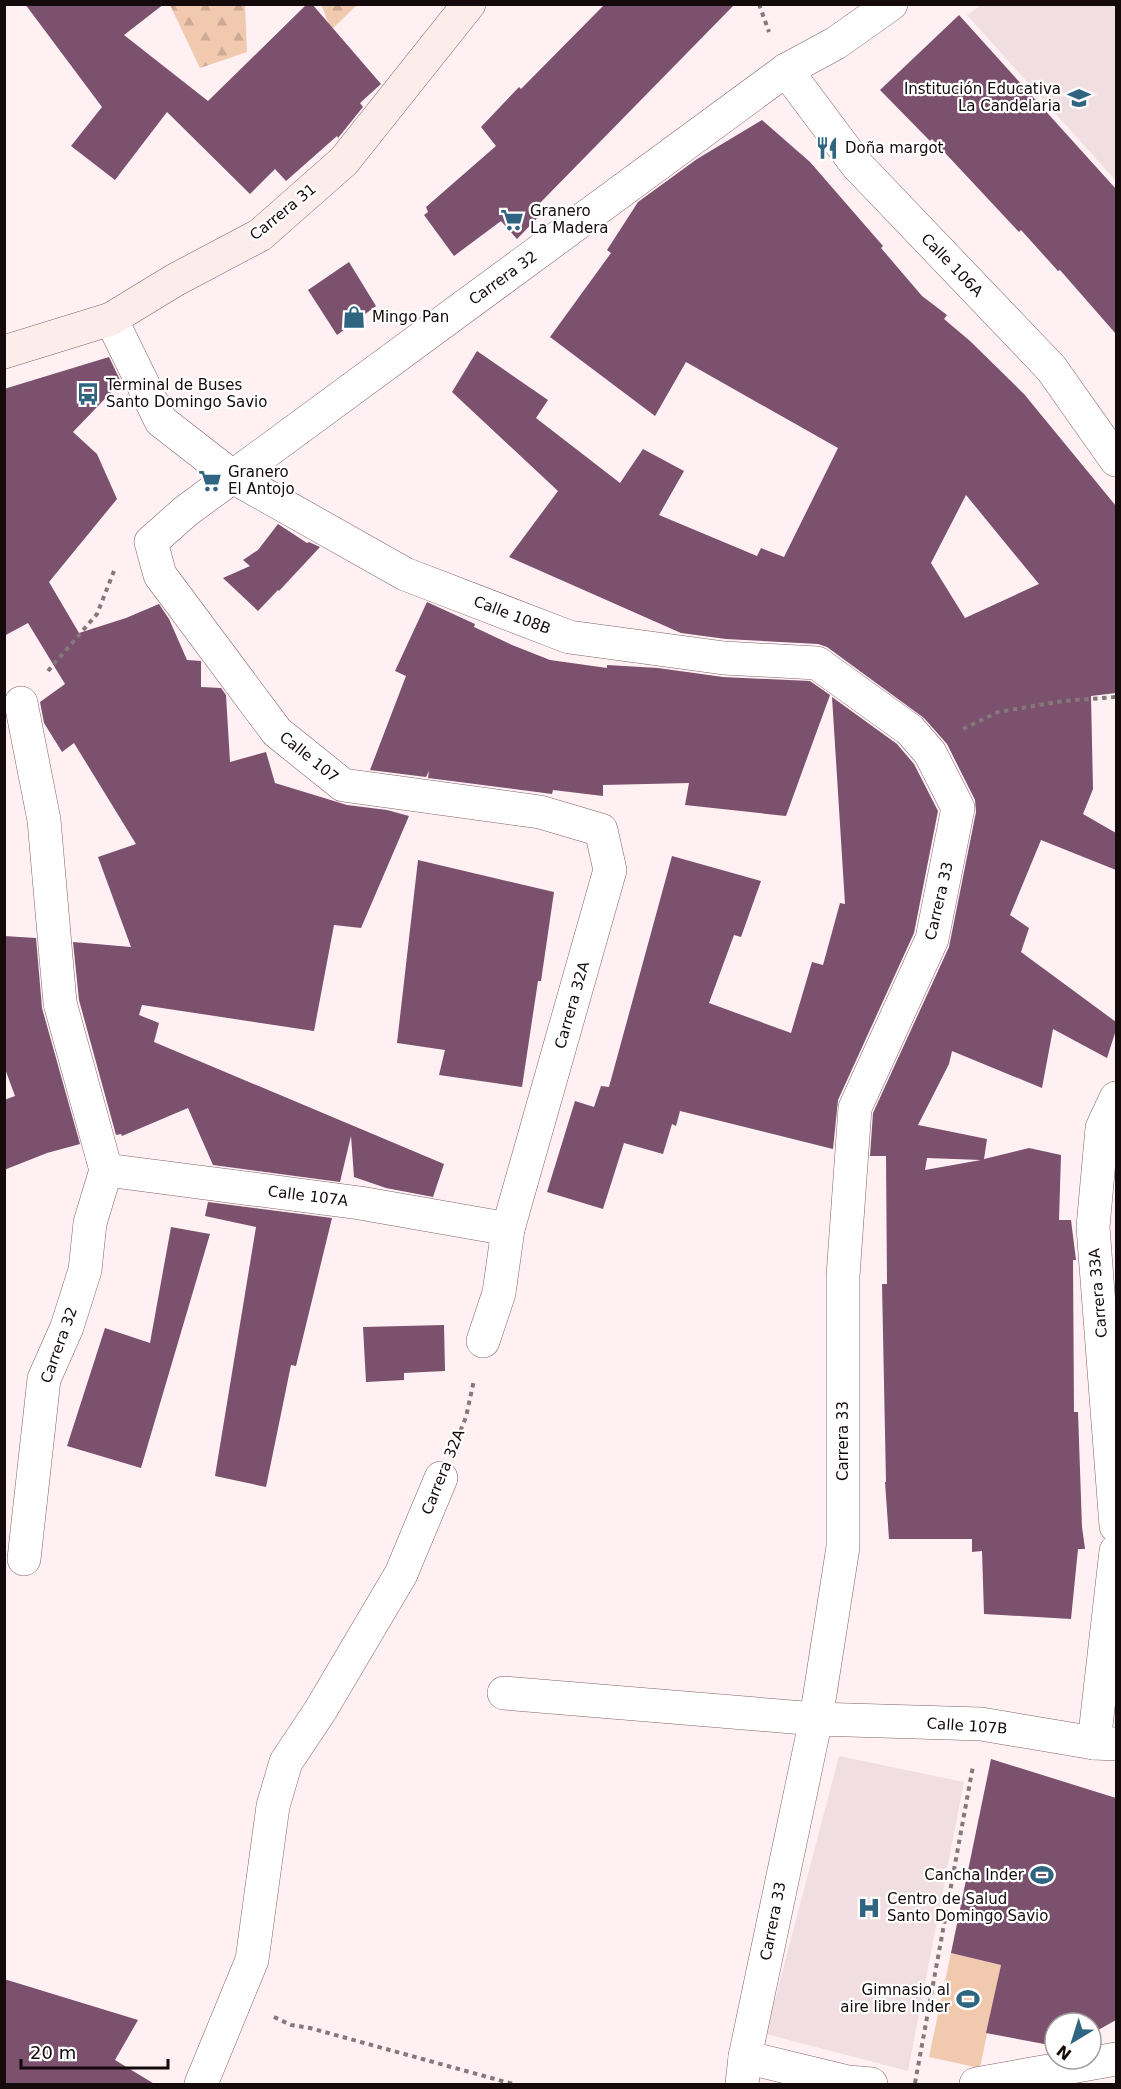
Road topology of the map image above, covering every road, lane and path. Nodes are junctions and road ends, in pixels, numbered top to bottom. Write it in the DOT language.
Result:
graph roads {
  1 [pos="469,4"];
  2 [pos="891,4"];
  3 [pos="786,70"];
  4 [pos="111,319"];
  5 [pos="4,352"];
  6 [pos="1116,460"];
  7 [pos="233,477"];
  8 [pos="151,542"];
  9 [pos="1116,697"];
  10 [pos="21,703"];
  11 [pos="930,753"];
  12 [pos="958,808"];
  13 [pos="601,830"];
  14 [pos="1116,1098"];
  15 [pos="106,1170"];
  16 [pos="508,1229"];
  17 [pos="483,1341"];
  18 [pos="441,1478"];
  19 [pos="1116,1526"];
  20 [pos="1116,1551"];
  21 [pos="24,1559"];
  22 [pos="504,1692"];
  23 [pos="816,1719"];
  24 [pos="981,1724"];
  25 [pos="1105,1743"];
  26 [pos="252,1960"];
  27 [pos="1116,2060"];
  28 [pos="744,2071"];
  29 [pos="201,2085"];
  30 [pos="513,2085"];
  31 [pos="871,2085"];
  32 [pos="915,2085"];
  33 [pos="976,2085"];
  1 -- 4 [label="street, Carrera 31"];
  2 -- 3 [label="street, Carrera 32"];
  3 -- 6 [label="street, Calle 106A"];
  3 -- 7 [label="street, Carrera 32"];
  4 -- 5 [label="street, Carrera 31"];
  4 -- 7 [label="street, Calle 108B"];
  7 -- 8 [label="street, Carrera 32"];
  7 -- 11 [label="street, Calle 108B"];
  8 -- 10 [label="path"];
  8 -- 13 [label="street, Calle 107"];
  9 -- 11 [label="path"];
  10 -- 15 [label="street"];
  11 -- 12 [label="street, Calle 108B"];
  12 -- 23 [label="street, Carrera 33"];
  13 -- 16 [label="street, Carrera 32A"];
  14 -- 19 [label="street, Carrera 33A"];
  15 -- 16 [label="street, Calle 107A"];
  15 -- 21 [label="street, Carrera 32"];
  16 -- 17 [label="street, Carrera 32A"];
  17 -- 18 [label="path, Carrera 32A"];
  18 -- 26 [label="street, Carrera 32A"];
  20 -- 25 [label="street"];
  22 -- 23 [label="street, Calle 107B"];
  23 -- 24 [label="street, Calle 107B"];
  23 -- 28 [label="street, Carrera 33"];
  24 -- 25 [label="street, Calle 107B"];
  24 -- 32 [label="path"];
  26 -- 29 [label="street, Carrera 32A"];
  26 -- 30 [label="path"];
  27 -- 33 [label="street"];
  28 -- 31 [label="street"];
}
